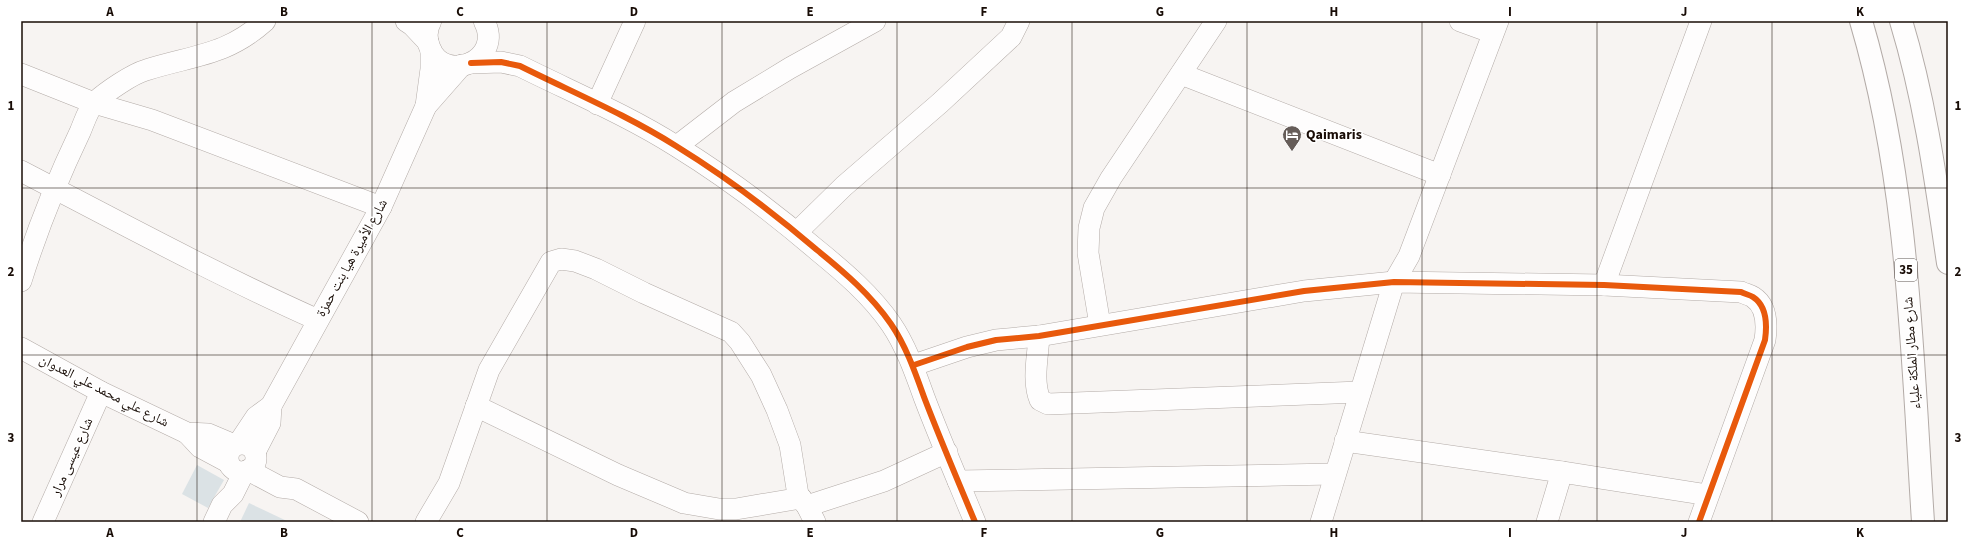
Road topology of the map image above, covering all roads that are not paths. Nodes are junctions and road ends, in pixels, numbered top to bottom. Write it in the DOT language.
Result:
graph roads {
  1 [pos="265,21"];
  2 [pos="406,21"];
  3 [pos="431,21"];
  4 [pos="635,21"];
  5 [pos="1019,21"];
  6 [pos="1216,21"];
  7 [pos="1460,21"];
  8 [pos="1701,21"];
  9 [pos="1861,21"];
  10 [pos="1901,21"];
  11 [pos="868,23"];
  12 [pos="1496,27"];
  13 [pos="486,28"];
  14 [pos="429,46"];
  15 [pos="467,64"];
  16 [pos="520,66"];
  17 [pos="21,74"];
  18 [pos="1181,74"];
  19 [pos="94,103"];
  20 [pos="597,104"];
  21 [pos="426,106"];
  22 [pos="676,146"];
  23 [pos="21,171"];
  24 [pos="1440,174"];
  25 [pos="55,189"];
  26 [pos="381,207"];
  27 [pos="797,232"];
  28 [pos="1948,263"];
  29 [pos="21,281"];
  30 [pos="1394,282"];
  31 [pos="1604,284"];
  32 [pos="318,320"];
  33 [pos="1100,325"];
  34 [pos="1039,336"];
  35 [pos="21,348"];
  36 [pos="914,365"];
  37 [pos="101,392"];
  38 [pos="1360,392"];
  39 [pos="476,406"];
  40 [pos="1345,441"];
  41 [pos="947,452"];
  42 [pos="242,459"];
  43 [pos="1562,472"];
  44 [pos="1334,474"];
  45 [pos="958,481"];
  46 [pos="1708,495"];
  47 [pos="807,509"];
  48 [pos="218,514"];
  49 [pos="355,521"];
  50 [pos="43,522"];
  51 [pos="426,522"];
  52 [pos="975,522"];
  53 [pos="1321,522"];
  54 [pos="1547,522"];
  55 [pos="1699,522"];
  56 [pos="1923,522"];
  1 -- 19 [label="street"];
  2 -- 14 [label="street"];
  3 -- 14 [label="street, شارع الأميرة هيا بنت حمزة"];
  4 -- 20 [label="street"];
  5 -- 27 [label="street"];
  6 -- 18 [label="street"];
  7 -- 12 [label="street"];
  8 -- 31 [label="street"];
  9 -- 56 [label="highway, شارع مطار الملكة علياء / 35"];
  10 -- 28 [label="highway"];
  11 -- 22 [label="street"];
  12 -- 24 [label="street"];
  13 -- 15 [label="street, شارع الأميرة هيا بنت حمزة"];
  13 -- 16 [label="street"];
  14 -- 15 [label="street"];
  14 -- 21 [label="street, شارع الأميرة هيا بنت حمزة"];
  15 -- 16 [label="street"];
  15 -- 21 [label="street, شارع الأميرة هيا بنت حمزة"];
  16 -- 20 [label="street"];
  17 -- 19 [label="street"];
  18 -- 24 [label="street"];
  18 -- 33 [label="street"];
  19 -- 25 [label="street"];
  19 -- 26 [label="street"];
  20 -- 22 [label="street"];
  21 -- 26 [label="street, شارع الأميرة هيا بنت حمزة"];
  22 -- 27 [label="street"];
  23 -- 25 [label="street"];
  24 -- 30 [label="street"];
  25 -- 29 [label="street"];
  25 -- 32 [label="street"];
  26 -- 32 [label="street, شارع الأميرة هيا بنت حمزة"];
  27 -- 36 [label="street"];
  30 -- 31 [label="street"];
  30 -- 33 [label="street"];
  30 -- 38 [label="street"];
  31 -- 46 [label="street"];
  32 -- 42 [label="street, شارع الأميرة هيا بنت حمزة"];
  33 -- 34 [label="street"];
  34 -- 36 [label="street"];
  34 -- 38 [label="street"];
  35 -- 37 [label="street, شارع علي محمد علي العدوان"];
  36 -- 41 [label="street"];
  37 -- 42 [label="street, شارع علي محمد علي العدوان"];
  37 -- 50 [label="street, شارع عيسى مرار"];
  38 -- 40 [label="street"];
  39 -- 47 [label="street"];
  39 -- 47 [label="street"];
  39 -- 51 [label="street"];
  40 -- 43 [label="street"];
  40 -- 44 [label="street"];
  41 -- 45 [label="street"];
  41 -- 47 [label="street"];
  42 -- 48 [label="street, شارع الأميرة هيا بنت حمزة"];
  42 -- 49 [label="street, شارع علي محمد علي العدوان"];
  43 -- 46 [label="street"];
  43 -- 54 [label="street"];
  44 -- 45 [label="street"];
  44 -- 53 [label="street"];
  45 -- 52 [label="street"];
  46 -- 55 [label="street"];
}
